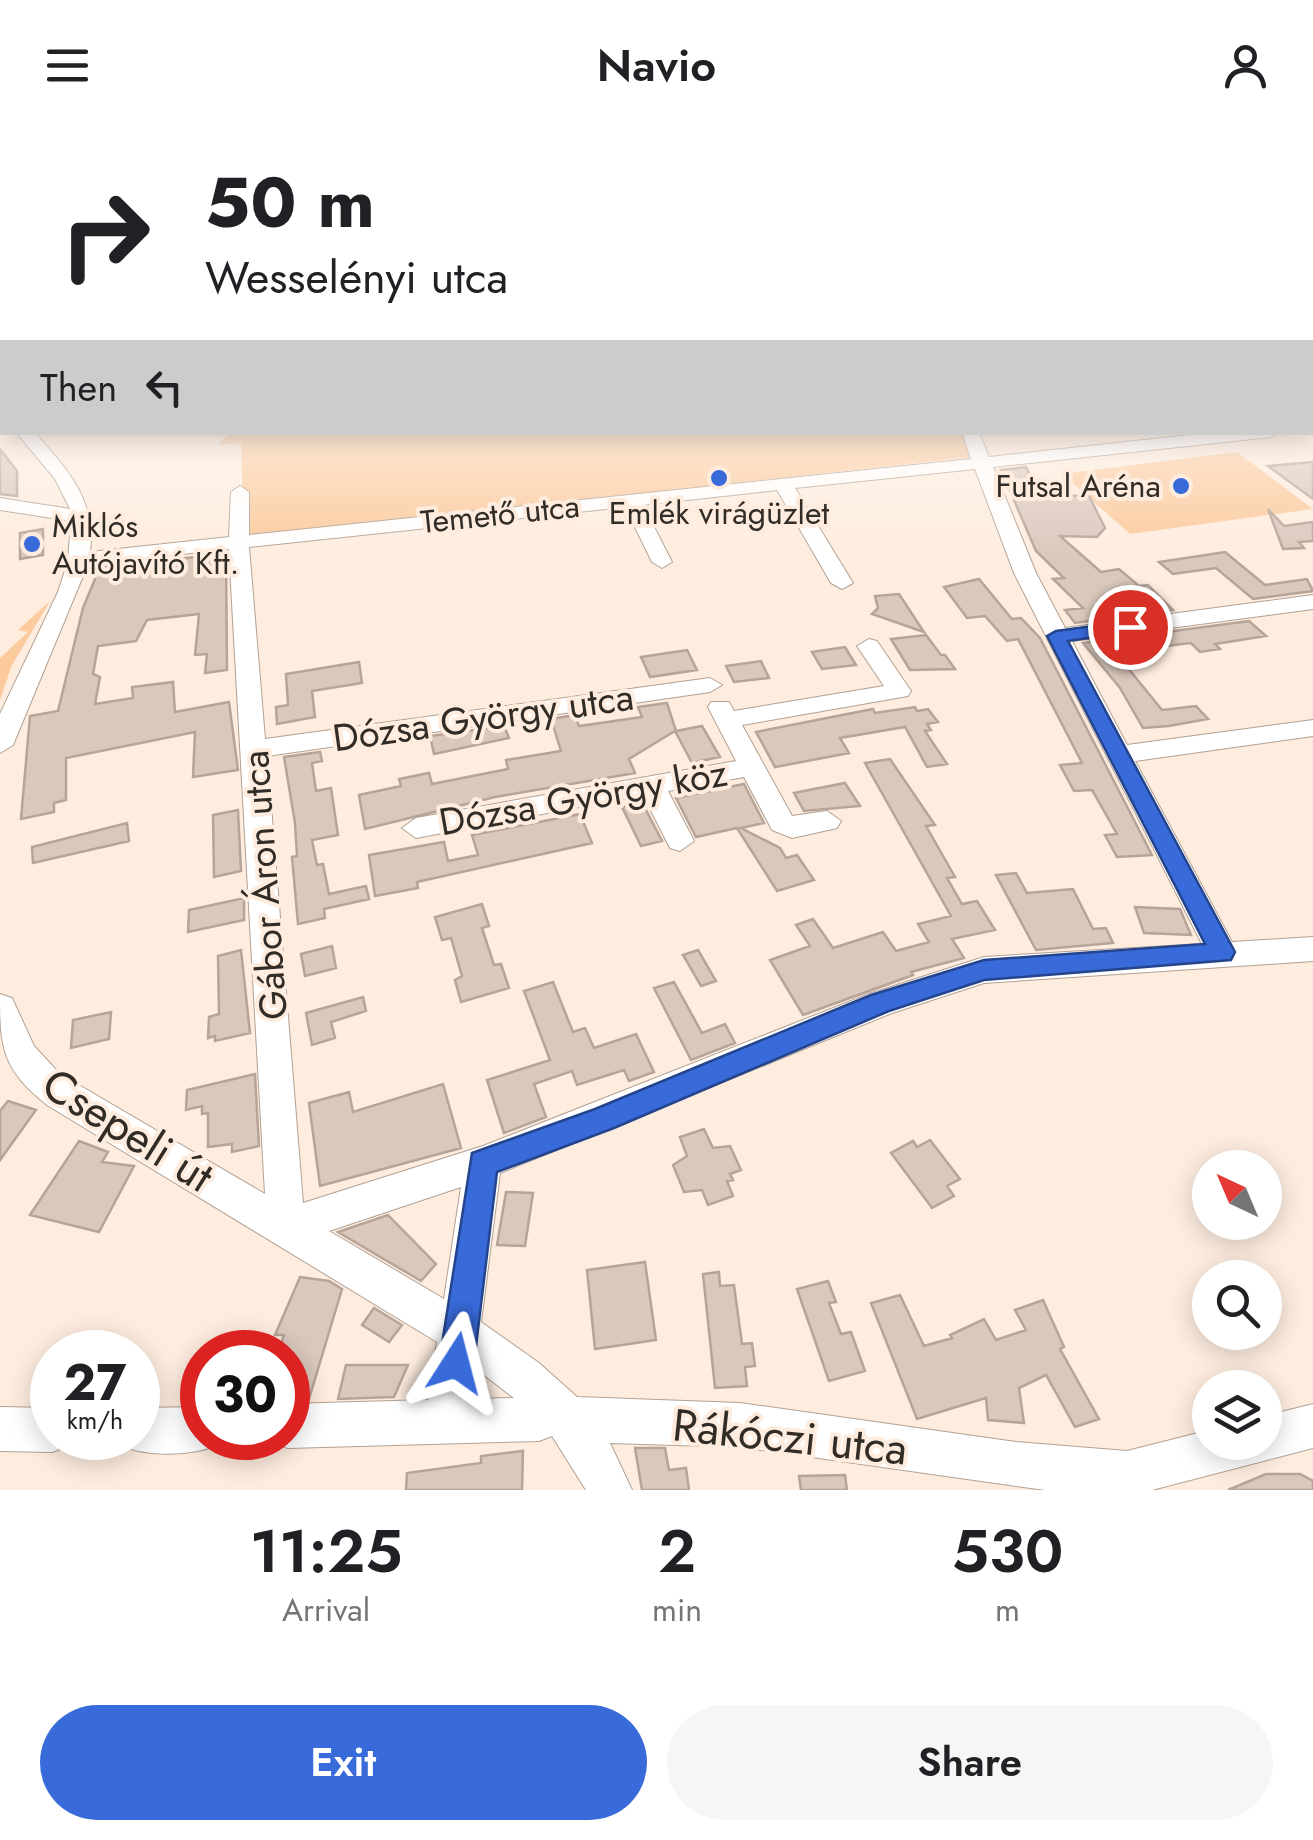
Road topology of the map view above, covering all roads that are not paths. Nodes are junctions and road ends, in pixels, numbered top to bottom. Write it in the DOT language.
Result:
graph roads {
  1 [pos="26,435"];
  2 [pos="971,435"];
  3 [pos="1244,435"];
  4 [pos="979,463"];
  5 [pos="783,484"];
  6 [pos="240,492"];
  7 [pos="630,500"];
  8 [pos="0,504"];
  9 [pos="82,517"];
  10 [pos="239,543"];
  11 [pos="80,559"];
  12 [pos="662,562"];
  13 [pos="842,582"];
  14 [pos="1313,602"];
  15 [pos="1056,636"];
  16 [pos="869,646"];
  17 [pos="6,713"];
  18 [pos="726,720"];
  19 [pos="1313,728"];
  20 [pos="0,745"];
  21 [pos="255,749"];
  22 [pos="1122,754"];
  23 [pos="750,767"];
  24 [pos="652,786"];
  25 [pos="826,820"];
  26 [pos="416,828"];
  27 [pos="680,841"];
  28 [pos="1313,948"];
  29 [pos="1222,952"];
  30 [pos="0,1007"];
  31 [pos="483,1163"];
  32 [pos="286,1228"];
  33 [pos="462,1335"];
  34 [pos="447,1419"];
  35 [pos="552,1419"];
  36 [pos="310,1425"];
  37 [pos="1313,1426"];
  38 [pos="0,1429"];
  39 [pos="30,1430"];
  40 [pos="1282,1434"];
  41 [pos="1196,1460"];
  42 [pos="1132,1482"];
  43 [pos="609,1490"];
  1 -- 9 [label="street"];
  2 -- 4 [label="street"];
  3 -- 4 [label="street, Temető utca"];
  4 -- 5 [label="street, Temető utca"];
  4 -- 15 [label="street"];
  5 -- 7 [label="street, Temető utca"];
  5 -- 13 [label="street"];
  6 -- 10 [label="street, Gábor Áron utca"];
  7 -- 10 [label="street, Temető utca"];
  7 -- 12 [label="street"];
  8 -- 9 [label="street"];
  9 -- 11 [label="street"];
  10 -- 11 [label="street, Temető utca"];
  10 -- 21 [label="street, Gábor Áron utca"];
  11 -- 17 [label="street"];
  14 -- 15 [label="street"];
  15 -- 22 [label="street"];
  16 -- 18 [label="street"];
  17 -- 20 [label="street"];
  18 -- 21 [label="street, Dózsa György utca"];
  18 -- 23 [label="street, Dózsa György utca"];
  19 -- 22 [label="street"];
  21 -- 32 [label="street, Gábor Áron utca"];
  22 -- 29 [label="street"];
  23 -- 24 [label="street, Dózsa György köz"];
  23 -- 25 [label="street, Dózsa György utca"];
  24 -- 26 [label="street, Dózsa György köz"];
  24 -- 27 [label="street"];
  28 -- 29 [label="street"];
  29 -- 31 [label="street"];
  30 -- 32 [label="street, Csepeli út"];
  31 -- 32 [label="street"];
  31 -- 33 [label="street"];
  32 -- 33 [label="street, Csepeli út"];
  33 -- 34 [label="street"];
  33 -- 35 [label="street, Csepeli út"];
  34 -- 35 [label="street, Rákóczi utca"];
  34 -- 36 [label="street, Rákóczi utca"];
  35 -- 42 [label="street, Rákóczi utca"];
  35 -- 43 [label="street, Csepeli út"];
  37 -- 40 [label="street"];
  38 -- 39 [label="street"];
  41 -- 42 [label="street, Rákóczi utca"];
}
